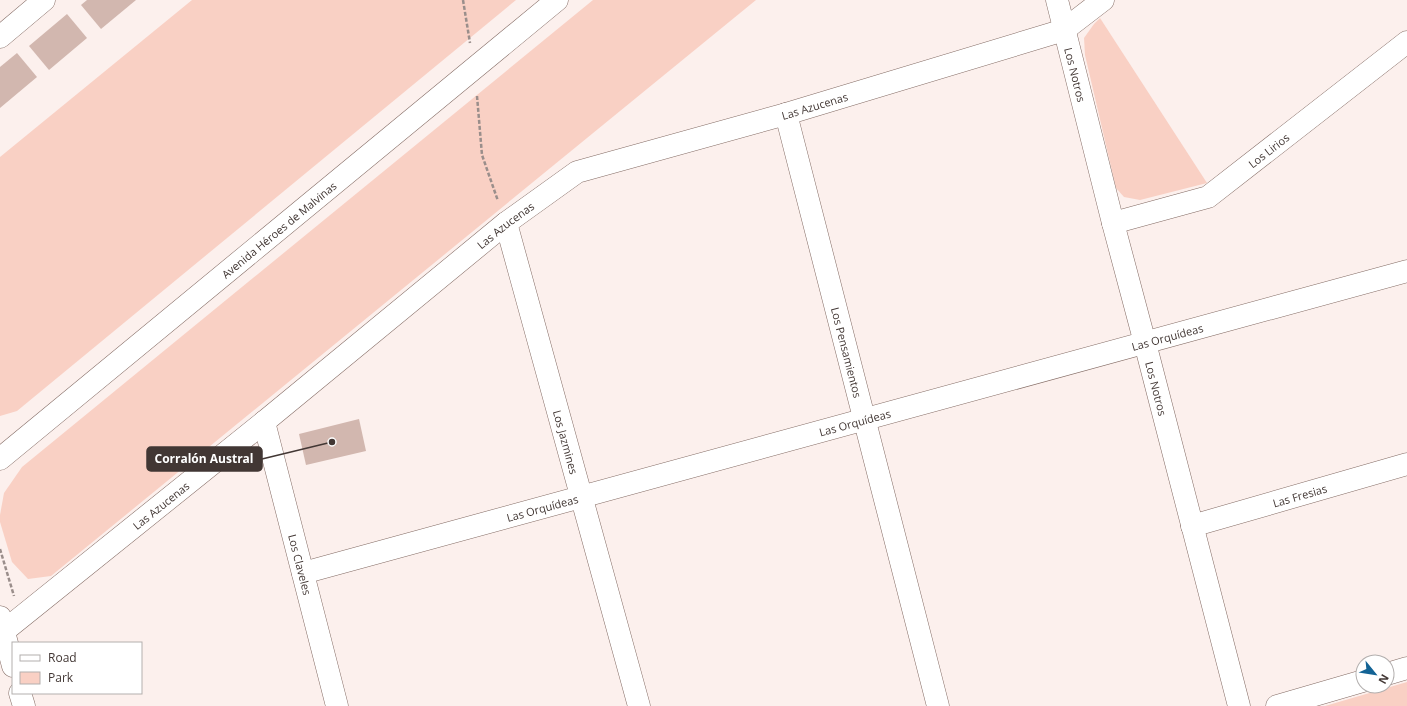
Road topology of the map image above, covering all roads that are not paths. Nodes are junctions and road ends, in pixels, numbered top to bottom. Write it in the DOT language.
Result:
graph roads {
  1 [pos="44,0"];
  2 [pos="557,0"];
  3 [pos="1057,0"];
  4 [pos="1103,0"];
  5 [pos="1064,30"];
  6 [pos="0,37"];
  7 [pos="1407,42"];
  8 [pos="786,114"];
  9 [pos="1113,223"];
  10 [pos="506,224"];
  11 [pos="1407,271"];
  12 [pos="1145,343"];
  13 [pos="864,419"];
  14 [pos="264,422"];
  15 [pos="0,459"];
  16 [pos="1407,464"];
  17 [pos="581,497"];
  18 [pos="1192,526"];
  19 [pos="303,573"];
  20 [pos="2,624"];
  21 [pos="12,662"];
  22 [pos="1407,668"];
  23 [pos="1395,672"];
  24 [pos="1355,683"];
  25 [pos="20,694"];
  26 [pos="24,706"];
  27 [pos="337,706"];
  28 [pos="639,706"];
  29 [pos="938,706"];
  30 [pos="1239,706"];
  31 [pos="1277,706"];
  1 -- 6 [label="street"];
  2 -- 15 [label="street, Avenida Héroes de Malvinas"];
  3 -- 5 [label="street, Los Notros"];
  4 -- 5 [label="street, Las Azucenas"];
  5 -- 8 [label="street, Las Azucenas"];
  5 -- 9 [label="street, Los Notros"];
  7 -- 9 [label="street, Los Lirios"];
  8 -- 10 [label="street, Las Azucenas"];
  8 -- 13 [label="street, Los Pensamientos"];
  9 -- 12 [label="street, Los Notros"];
  10 -- 14 [label="street, Las Azucenas"];
  10 -- 17 [label="street, Los Jazmines"];
  11 -- 12 [label="street, Las Orquídeas"];
  12 -- 13 [label="street, Las Orquídeas"];
  12 -- 18 [label="street, Los Notros"];
  13 -- 17 [label="street, Las Orquídeas"];
  13 -- 29 [label="street, Los Pensamientos"];
  14 -- 19 [label="street, Los Claveles"];
  14 -- 20 [label="street, Las Azucenas"];
  16 -- 18 [label="street, Las Fresias"];
  17 -- 19 [label="street, Las Orquídeas"];
  17 -- 28 [label="street, Los Jazmines"];
  18 -- 30 [label="street, Los Notros"];
  19 -- 27 [label="street, Los Claveles"];
  20 -- 21 [label="street"];
  22 -- 23 [label="street"];
  24 -- 31 [label="street"];
  25 -- 26 [label="street"];
}
